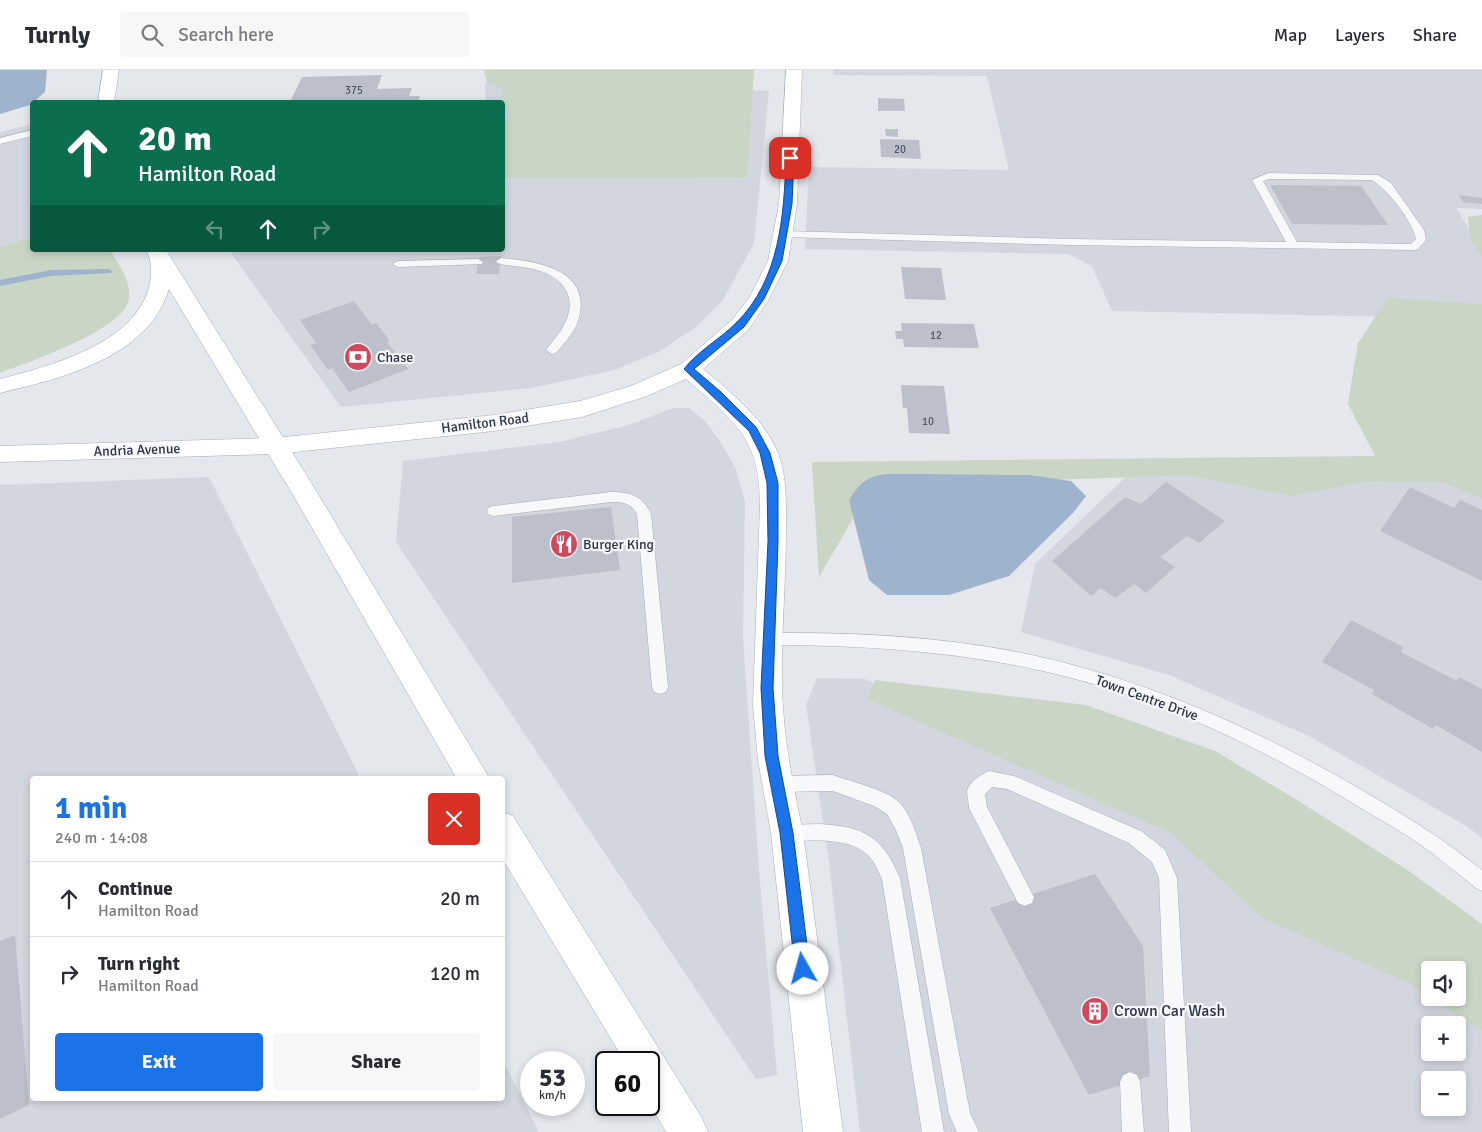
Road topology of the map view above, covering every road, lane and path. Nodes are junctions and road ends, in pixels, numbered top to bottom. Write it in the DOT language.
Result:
graph roads {
  1 [pos="111,70"];
  2 [pos="794,70"];
  3 [pos="106,100"];
  4 [pos="30,134"];
  5 [pos="0,142"];
  6 [pos="784,234"];
  7 [pos="1293,245"];
  8 [pos="158,252"];
  9 [pos="501,261"];
  10 [pos="478,262"];
  11 [pos="398,264"];
  12 [pos="552,350"];
  13 [pos="689,369"];
  14 [pos="33,378"];
  15 [pos="0,386"];
  16 [pos="0,404"];
  17 [pos="275,446"];
  18 [pos="0,454"];
  19 [pos="494,511"];
  20 [pos="769,639"];
  21 [pos="660,687"];
  22 [pos="472,776"];
  23 [pos="777,784"];
  24 [pos="505,831"];
  25 [pos="787,833"];
  26 [pos="1482,882"];
  27 [pos="1026,897"];
  28 [pos="639,1051"];
  29 [pos="1130,1082"];
  30 [pos="660,1086"];
  31 [pos="688,1132"];
  32 [pos="823,1132"];
  33 [pos="933,1132"];
  34 [pos="968,1132"];
  35 [pos="1133,1132"];
  36 [pos="1180,1132"];
  1 -- 3 [label="street"];
  2 -- 6 [label="street, Hamilton Road"];
  4 -- 5 [label="lane"];
  6 -- 7 [label="lane"];
  6 -- 13 [label="street, Hamilton Road"];
  7 -- 7 [label="lane"];
  8 -- 14 [label="street"];
  8 -- 17 [label="street"];
  9 -- 12 [label="lane"];
  10 -- 11 [label="lane"];
  13 -- 17 [label="street, Hamilton Road"];
  13 -- 20 [label="street"];
  14 -- 15 [label="street"];
  14 -- 16 [label="street"];
  17 -- 18 [label="street, Andria Avenue"];
  17 -- 22 [label="street"];
  19 -- 21 [label="lane"];
  20 -- 23 [label="street"];
  20 -- 26 [label="lane, Town Centre Drive"];
  23 -- 25 [label="street"];
  23 -- 34 [label="lane"];
  24 -- 28 [label="street"];
  25 -- 32 [label="street"];
  25 -- 33 [label="lane"];
  27 -- 36 [label="lane"];
  29 -- 35 [label="lane"];
  30 -- 31 [label="street"];
}
